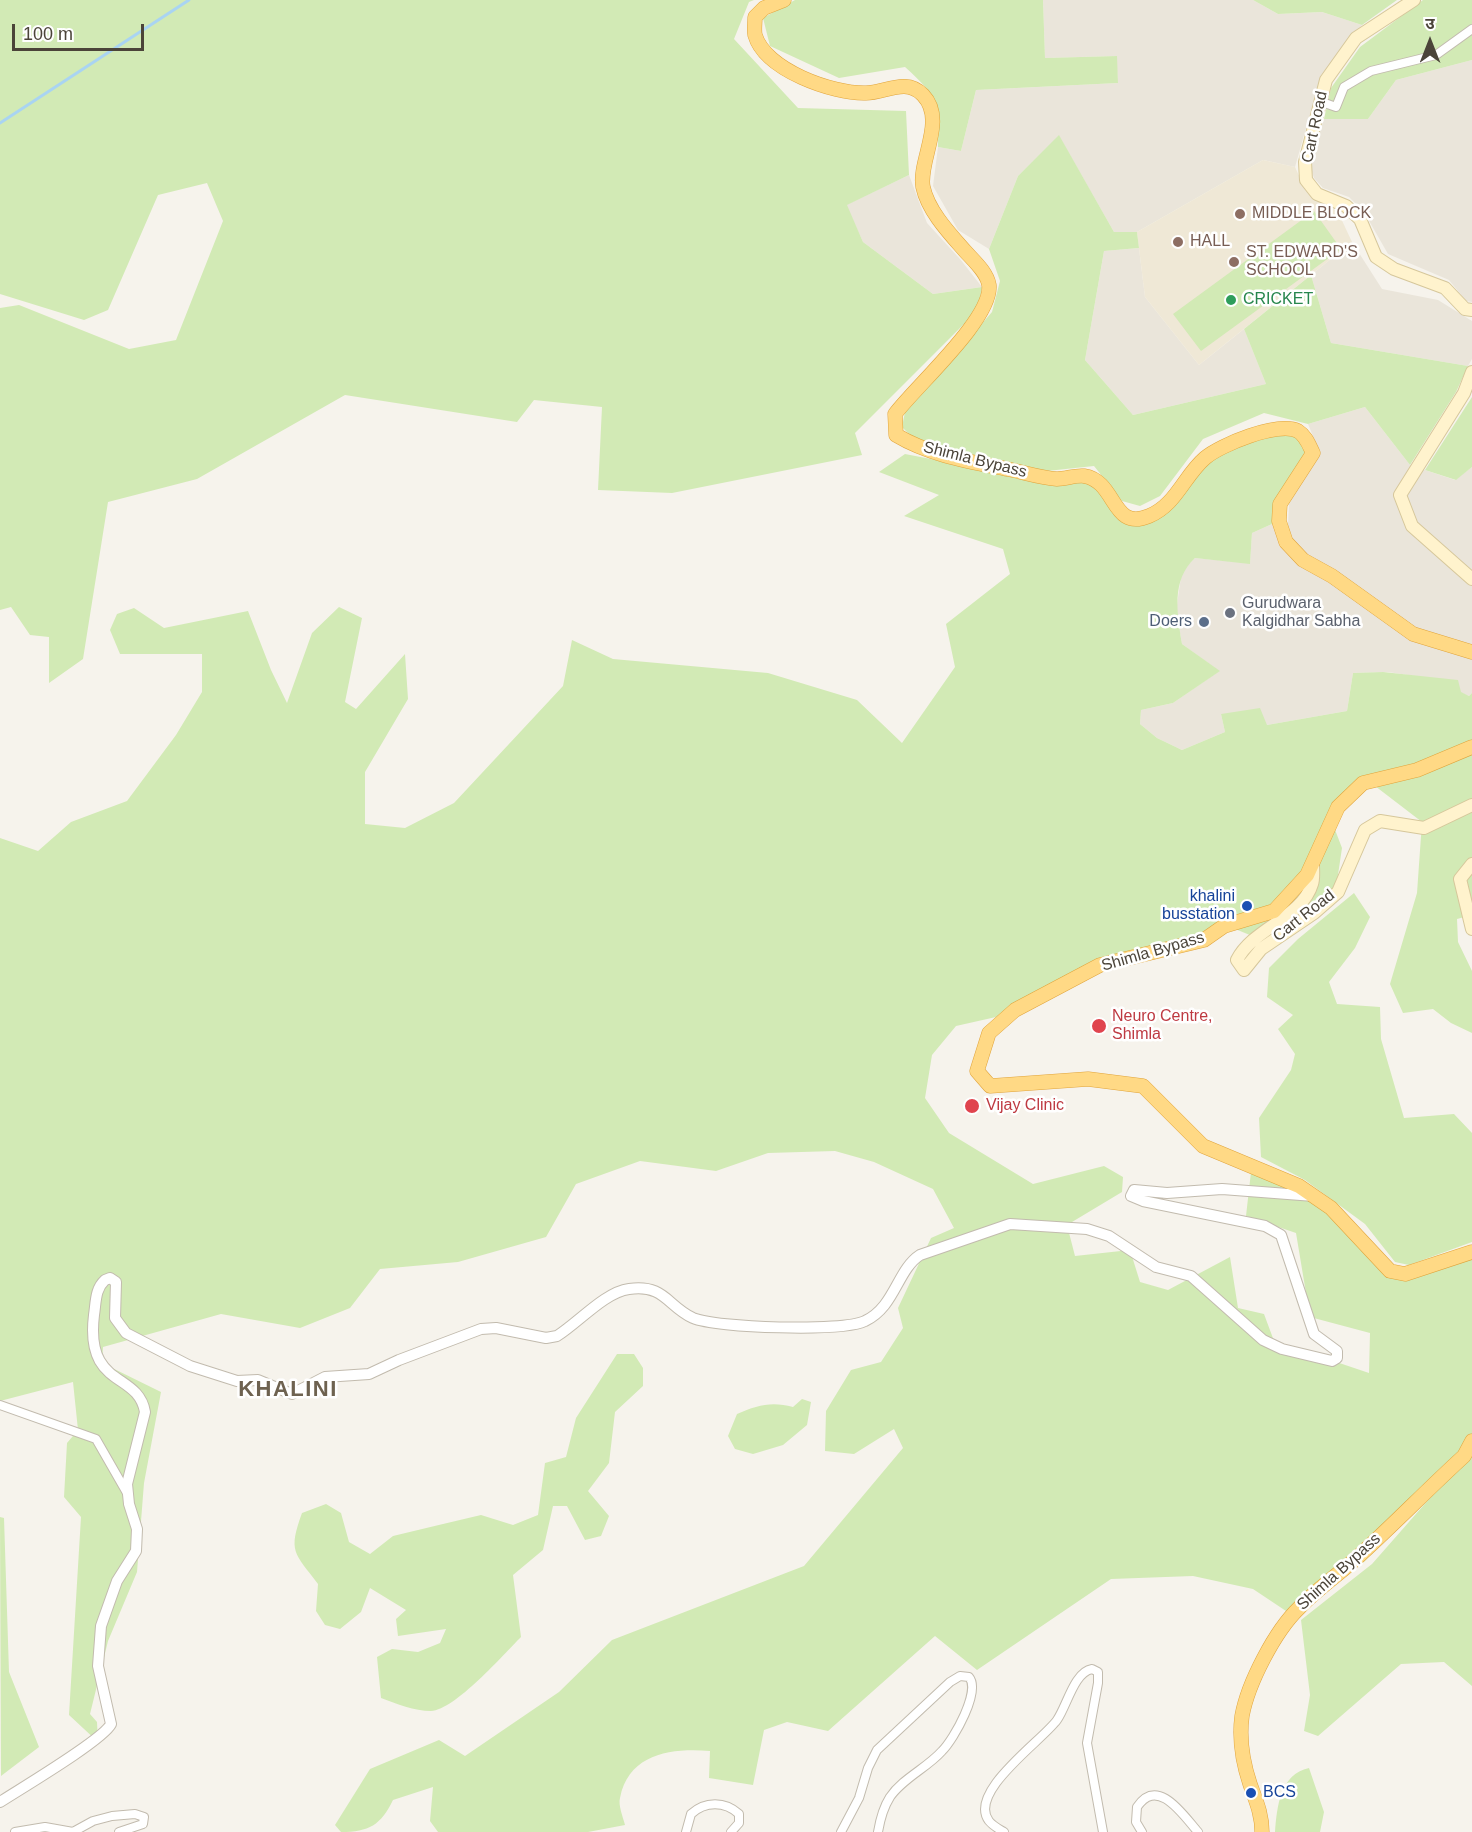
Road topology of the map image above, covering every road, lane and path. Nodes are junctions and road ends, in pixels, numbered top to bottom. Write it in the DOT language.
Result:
graph roads {
  1 [pos="784,0"];
  2 [pos="1414,0"];
  3 [pos="1472,28"];
  4 [pos="1319,101"];
  5 [pos="1472,310"];
  6 [pos="1472,372"];
  7 [pos="1472,579"];
  8 [pos="1472,652"];
  9 [pos="1472,747"];
  10 [pos="1472,805"];
  11 [pos="1313,863"];
  12 [pos="1472,864"];
  13 [pos="1472,929"];
  14 [pos="1314,1196"];
  15 [pos="1472,1252"];
  16 [pos="0,1406"];
  17 [pos="1472,1441"];
  18 [pos="127,1493"];
  19 [pos="0,1802"];
  20 [pos="15,1832"];
  21 [pos="119,1832"];
  22 [pos="686,1832"];
  23 [pos="731,1832"];
  24 [pos="841,1832"];
  25 [pos="878,1832"];
  26 [pos="1004,1832"];
  27 [pos="1103,1832"];
  28 [pos="1142,1832"];
  29 [pos="1198,1832"];
  30 [pos="1262,1832"];
  1 -- 8 [label="highway, Shimla Bypass"];
  2 -- 4 [label="main road, Cart Road"];
  3 -- 4 [label="street"];
  4 -- 5 [label="main road, Cart Road"];
  6 -- 7 [label="main road"];
  9 -- 11 [label="highway, Shimla Bypass"];
  10 -- 11 [label="main road, Cart Road"];
  11 -- 14 [label="highway, Shimla Bypass"];
  12 -- 13 [label="main road"];
  14 -- 15 [label="highway, Shimla Bypass"];
  14 -- 18 [label="street"];
  16 -- 18 [label="street"];
  17 -- 30 [label="highway, Shimla Bypass"];
  18 -- 19 [label="street"];
  20 -- 21 [label="street"];
  22 -- 23 [label="street"];
  24 -- 25 [label="street"];
  26 -- 27 [label="street"];
  28 -- 29 [label="street"];
}
